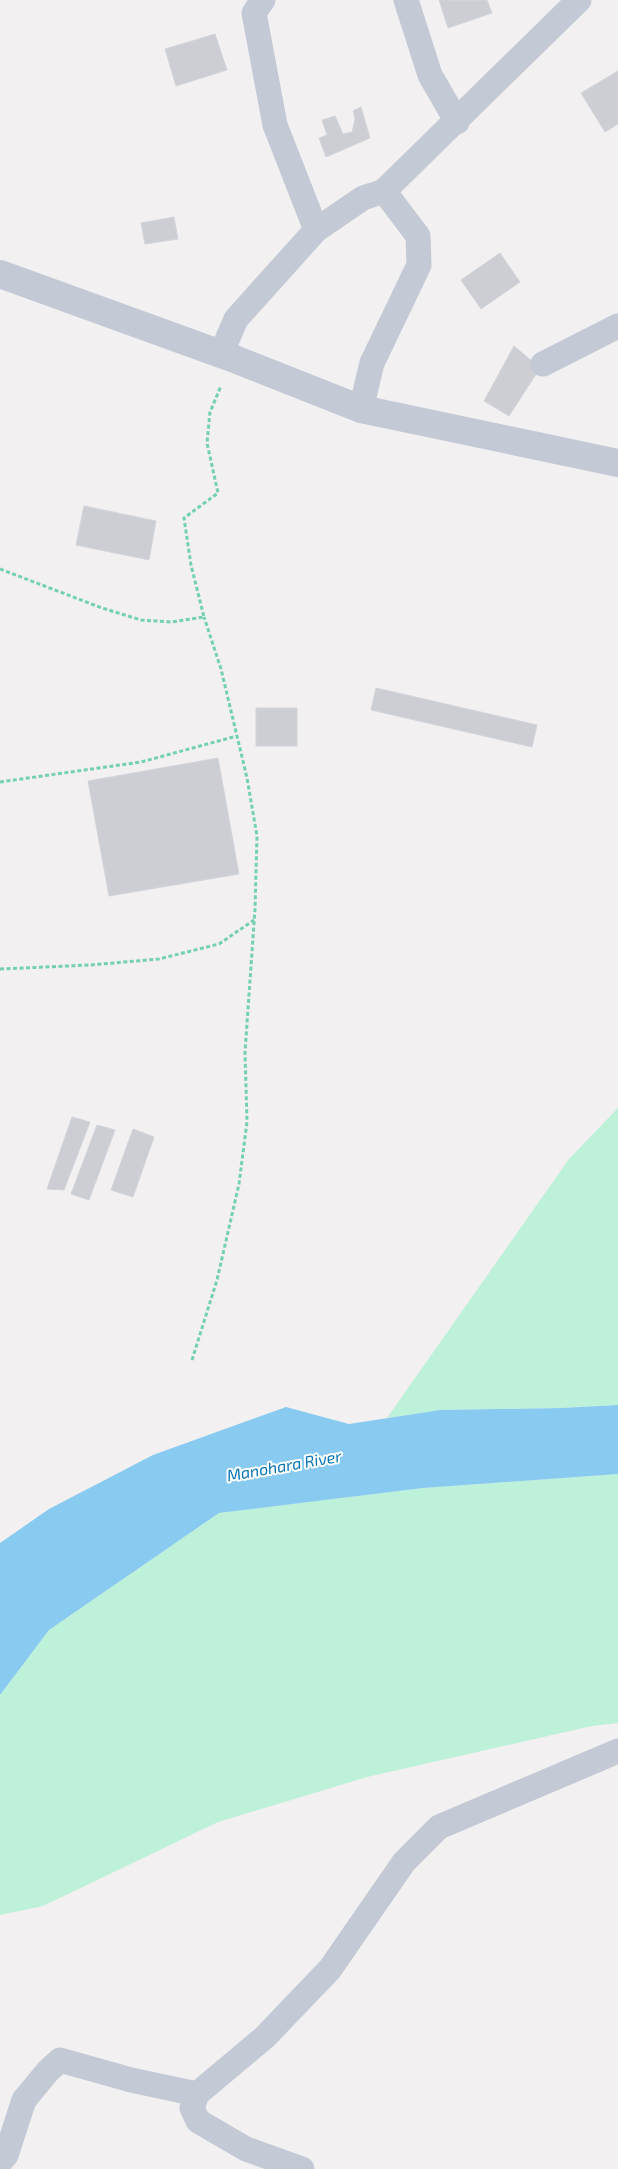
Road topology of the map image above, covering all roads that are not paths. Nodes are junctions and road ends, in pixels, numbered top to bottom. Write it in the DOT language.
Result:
graph roads {
  1 [pos="263,0"];
  2 [pos="406,0"];
  3 [pos="579,0"];
  4 [pos="457,122"];
  5 [pos="384,191"];
  6 [pos="316,230"];
  7 [pos="0,274"];
  8 [pos="618,326"];
  9 [pos="227,356"];
  10 [pos="543,364"];
  11 [pos="361,409"];
  12 [pos="618,463"];
  13 [pos="618,1752"];
  14 [pos="197,2094"];
  15 [pos="0,2162"];
  16 [pos="302,2169"];
  1 -- 6 [label="street"];
  2 -- 4 [label="street"];
  3 -- 4 [label="street"];
  4 -- 5 [label="street"];
  5 -- 6 [label="street"];
  5 -- 11 [label="street"];
  6 -- 9 [label="street"];
  7 -- 9 [label="street"];
  8 -- 10 [label="street"];
  9 -- 11 [label="street"];
  11 -- 12 [label="street"];
  13 -- 14 [label="street"];
  14 -- 15 [label="street"];
  14 -- 16 [label="street"];
}
